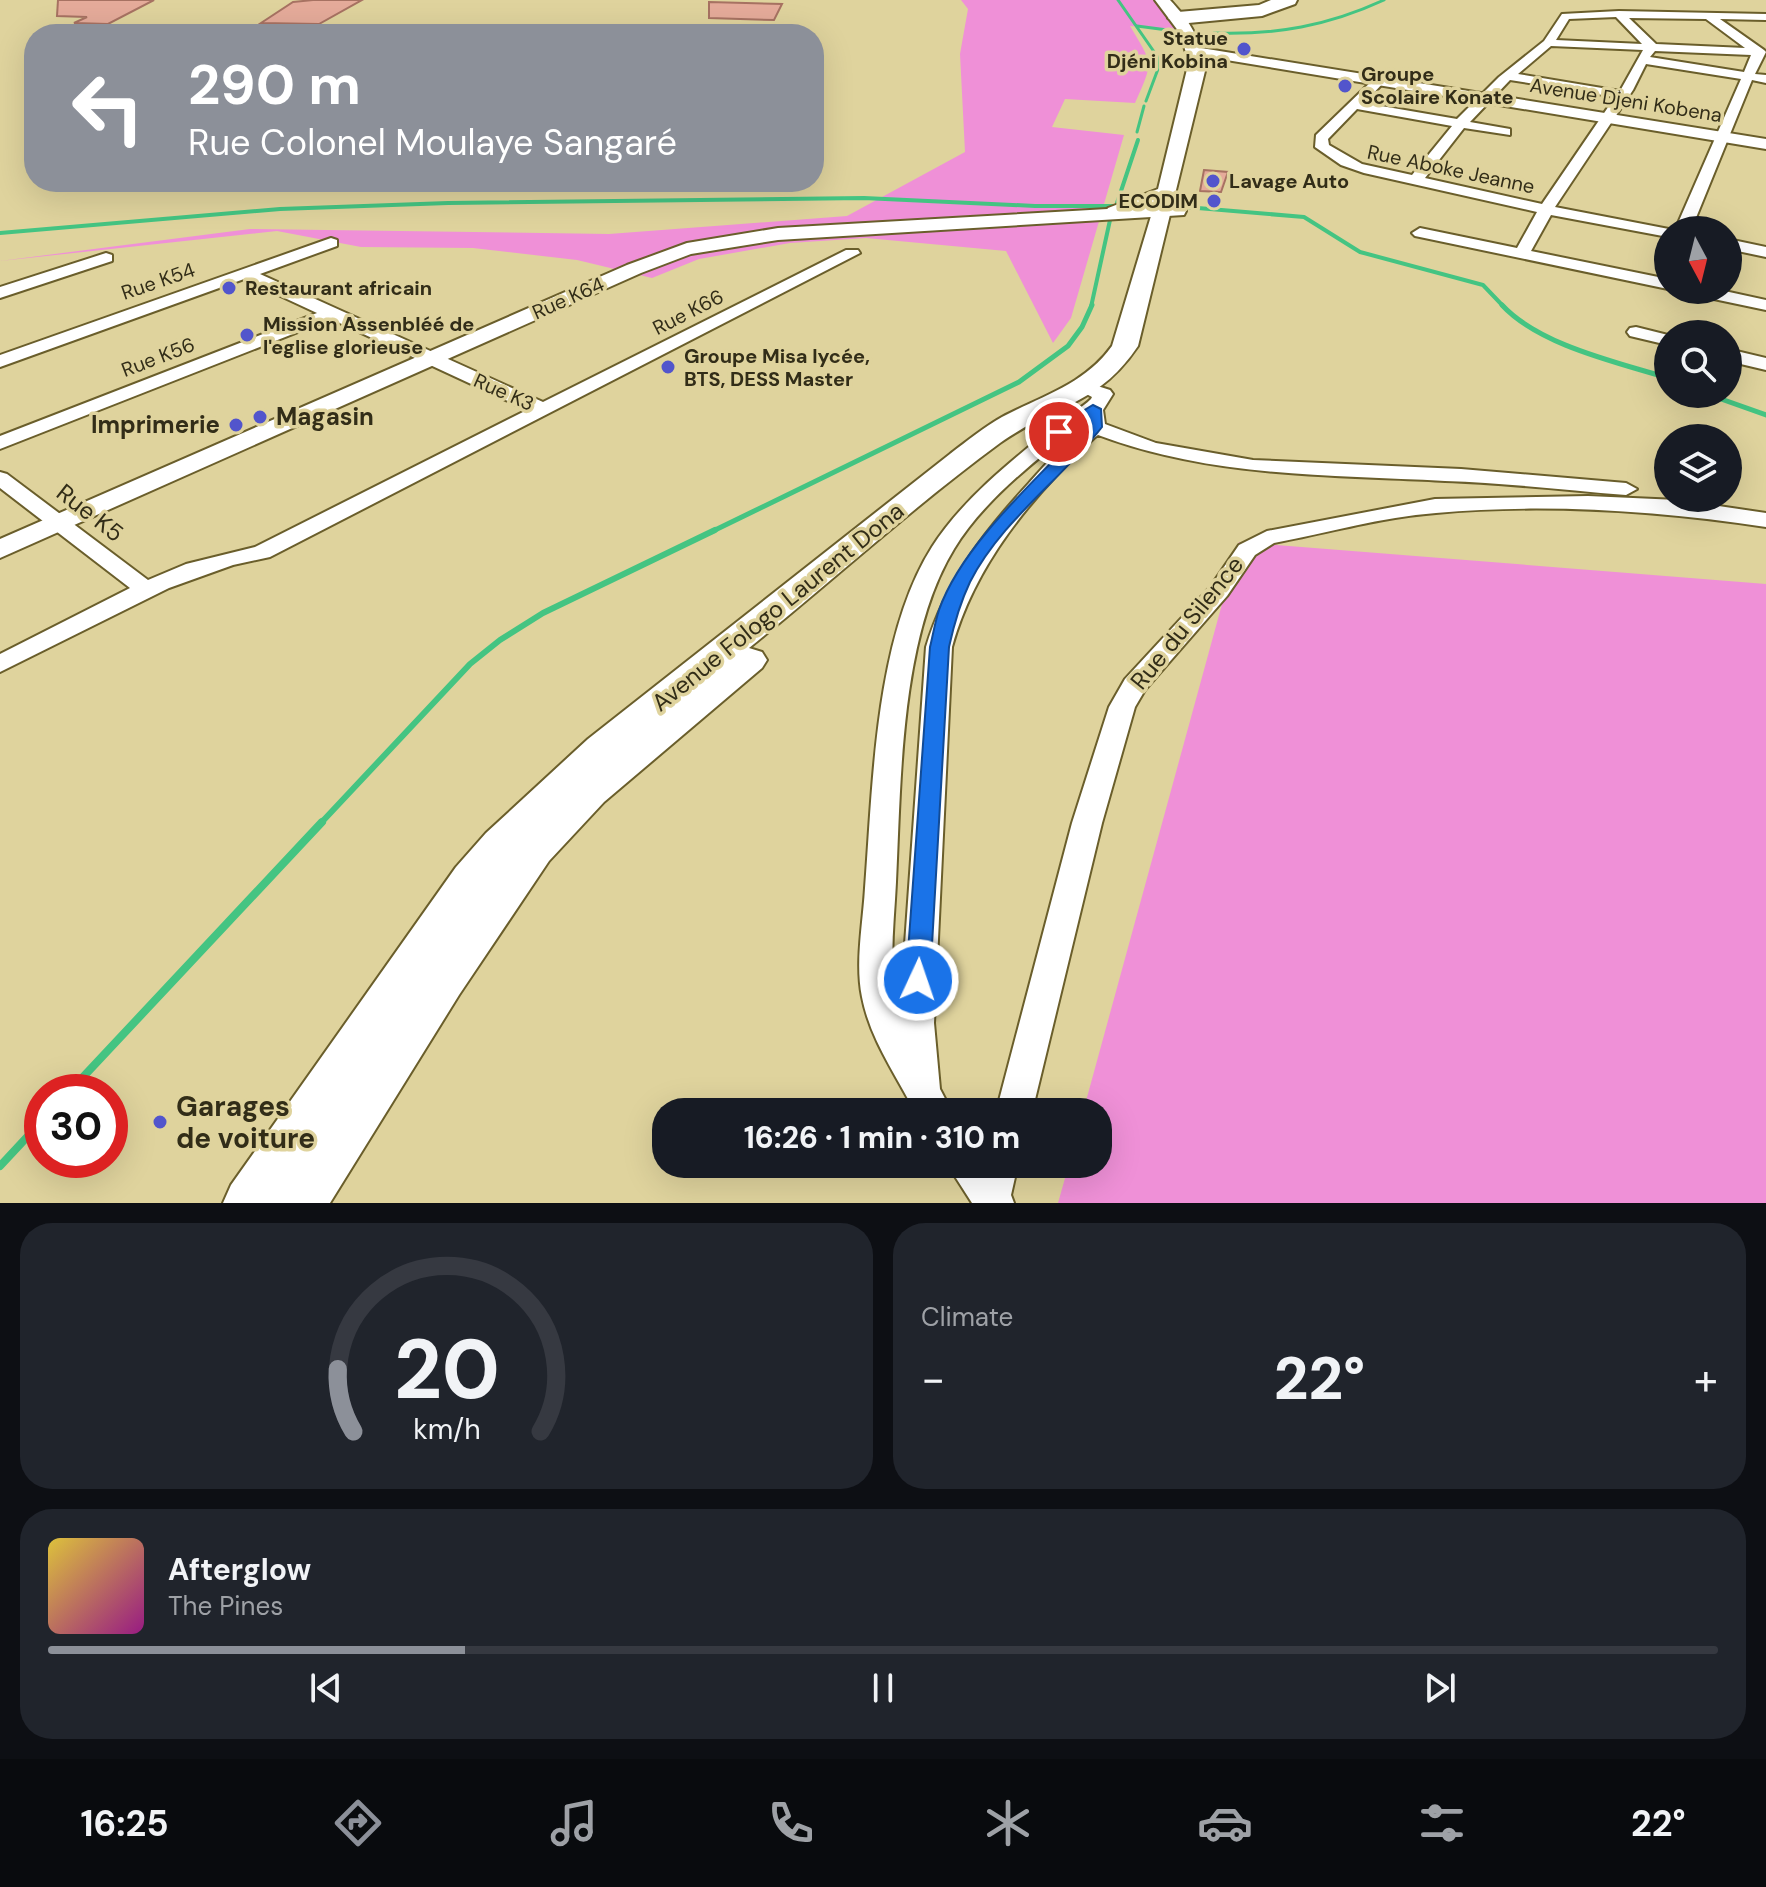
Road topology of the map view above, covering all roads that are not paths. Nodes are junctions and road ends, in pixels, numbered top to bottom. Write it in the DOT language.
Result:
graph roads {
  1 [pos="1278,0"];
  2 [pos="1288,0"];
  3 [pos="1570,7"];
  4 [pos="1581,14"];
  5 [pos="1619,14"];
  6 [pos="1707,15"];
  7 [pos="1224,16"];
  8 [pos="1766,17"];
  9 [pos="1184,21"];
  10 [pos="1722,27"];
  11 [pos="1766,28"];
  12 [pos="1548,43"];
  13 [pos="1652,47"];
  14 [pos="1762,52"];
  15 [pos="1640,59"];
  16 [pos="1508,76"];
  17 [pos="1747,76"];
  18 [pos="1766,79"];
  19 [pos="1380,80"];
  20 [pos="1623,95"];
  21 [pos="1485,98"];
  22 [pos="1355,105"];
  23 [pos="1606,117"];
  24 [pos="1461,123"];
  25 [pos="1505,132"];
  26 [pos="1722,137"];
  27 [pos="1766,144"];
  28 [pos="1416,180"];
  29 [pos="1545,210"];
  30 [pos="1166,211"];
  31 [pos="1116,213"];
  32 [pos="1689,216"];
  33 [pos="1654,229"];
  34 [pos="1420,233"];
  35 [pos="331,243"];
  36 [pos="1742,247"];
  37 [pos="1766,252"];
  38 [pos="852,253"];
  39 [pos="1522,253"];
  40 [pos="106,258"];
  41 [pos="246,274"];
  42 [pos="1654,281"];
  43 [pos="0,293"];
  44 [pos="1742,300"];
  45 [pos="1766,305"];
  46 [pos="332,313"];
  47 [pos="1636,332"];
  48 [pos="1654,336"];
  49 [pos="1742,358"];
  50 [pos="431,359"];
  51 [pos="0,361"];
  52 [pos="1766,364"];
  53 [pos="1094,404"];
  54 [pos="544,410"];
  55 [pos="0,443"];
  56 [pos="0,478"];
  57 [pos="1654,492"];
  58 [pos="1742,503"];
  59 [pos="1766,506"];
  60 [pos="1766,520"];
  61 [pos="60,522"];
  62 [pos="0,549"];
  63 [pos="147,590"];
  64 [pos="0,664"];
  65 [pos="926,1098"];
  66 [pos="929,1098"];
  67 [pos="1018,1098"];
  68 [pos="250,1203"];
  69 [pos="300,1203"];
  1 -- 7 [label="highway"];
  2 -- 7 [label="highway"];
  3 -- 4 [label="street"];
  4 -- 5 [label="street"];
  4 -- 12 [label="street"];
  5 -- 6 [label="street"];
  5 -- 13 [label="street"];
  6 -- 8 [label="street"];
  6 -- 10 [label="street"];
  7 -- 9 [label="highway"];
  9 -- 19 [label="street, Avenue Djeni Kobena"];
  9 -- 30 [label="main road, Avenue Fologo Laurent Dona"];
  10 -- 11 [label="street"];
  10 -- 14 [label="street"];
  12 -- 13 [label="street"];
  12 -- 16 [label="street"];
  13 -- 14 [label="street"];
  13 -- 15 [label="street"];
  14 -- 17 [label="street"];
  15 -- 17 [label="street"];
  15 -- 20 [label="street"];
  16 -- 20 [label="street"];
  16 -- 21 [label="street"];
  17 -- 18 [label="street"];
  17 -- 26 [label="street"];
  19 -- 21 [label="street, Avenue Djeni Kobena"];
  19 -- 22 [label="street, Rue Aboke Jeanne"];
  20 -- 23 [label="street"];
  21 -- 23 [label="street, Avenue Djeni Kobena"];
  21 -- 24 [label="street"];
  22 -- 24 [label="street"];
  22 -- 28 [label="street, Rue Aboke Jeanne"];
  23 -- 26 [label="street, Avenue Djeni Kobena"];
  23 -- 29 [label="street"];
  24 -- 25 [label="street"];
  24 -- 28 [label="street"];
  26 -- 27 [label="street, Avenue Djeni Kobena"];
  26 -- 32 [label="street"];
  28 -- 29 [label="street, Rue Aboke Jeanne"];
  29 -- 33 [label="street, Rue Aboke Jeanne"];
  29 -- 39 [label="street"];
  30 -- 31 [label="main road"];
  30 -- 31 [label="main road"];
  30 -- 53 [label="main road, Avenue Fologo Laurent Dona"];
  31 -- 50 [label="street, Rue K64"];
  34 -- 39 [label="street"];
  35 -- 41 [label="street, Rue K54"];
  36 -- 37 [label="street"];
  38 -- 54 [label="street, Rue K66"];
  39 -- 42 [label="street"];
  40 -- 43 [label="street"];
  41 -- 46 [label="street, Rue K3"];
  41 -- 51 [label="street, Rue K54"];
  44 -- 45 [label="street"];
  46 -- 50 [label="street, Rue K3"];
  46 -- 55 [label="street, Rue K56"];
  47 -- 48 [label="street"];
  49 -- 52 [label="street"];
  50 -- 54 [label="street, Rue K3"];
  50 -- 61 [label="street, Rue K64"];
  53 -- 57 [label="street"];
  53 -- 65 [label="street"];
  53 -- 66 [label="street"];
  53 -- 68 [label="main road, Avenue Fologo Laurent Dona"];
  53 -- 69 [label="main road, Avenue Fologo Laurent Dona"];
  54 -- 63 [label="street, Rue K66"];
  56 -- 61 [label="street, Rue K5"];
  58 -- 59 [label="street"];
  60 -- 67 [label="street, Rue du Silence"];
  61 -- 62 [label="street, Rue K64"];
  61 -- 63 [label="street, Rue K5"];
  63 -- 64 [label="street, Rue K66"];
}
